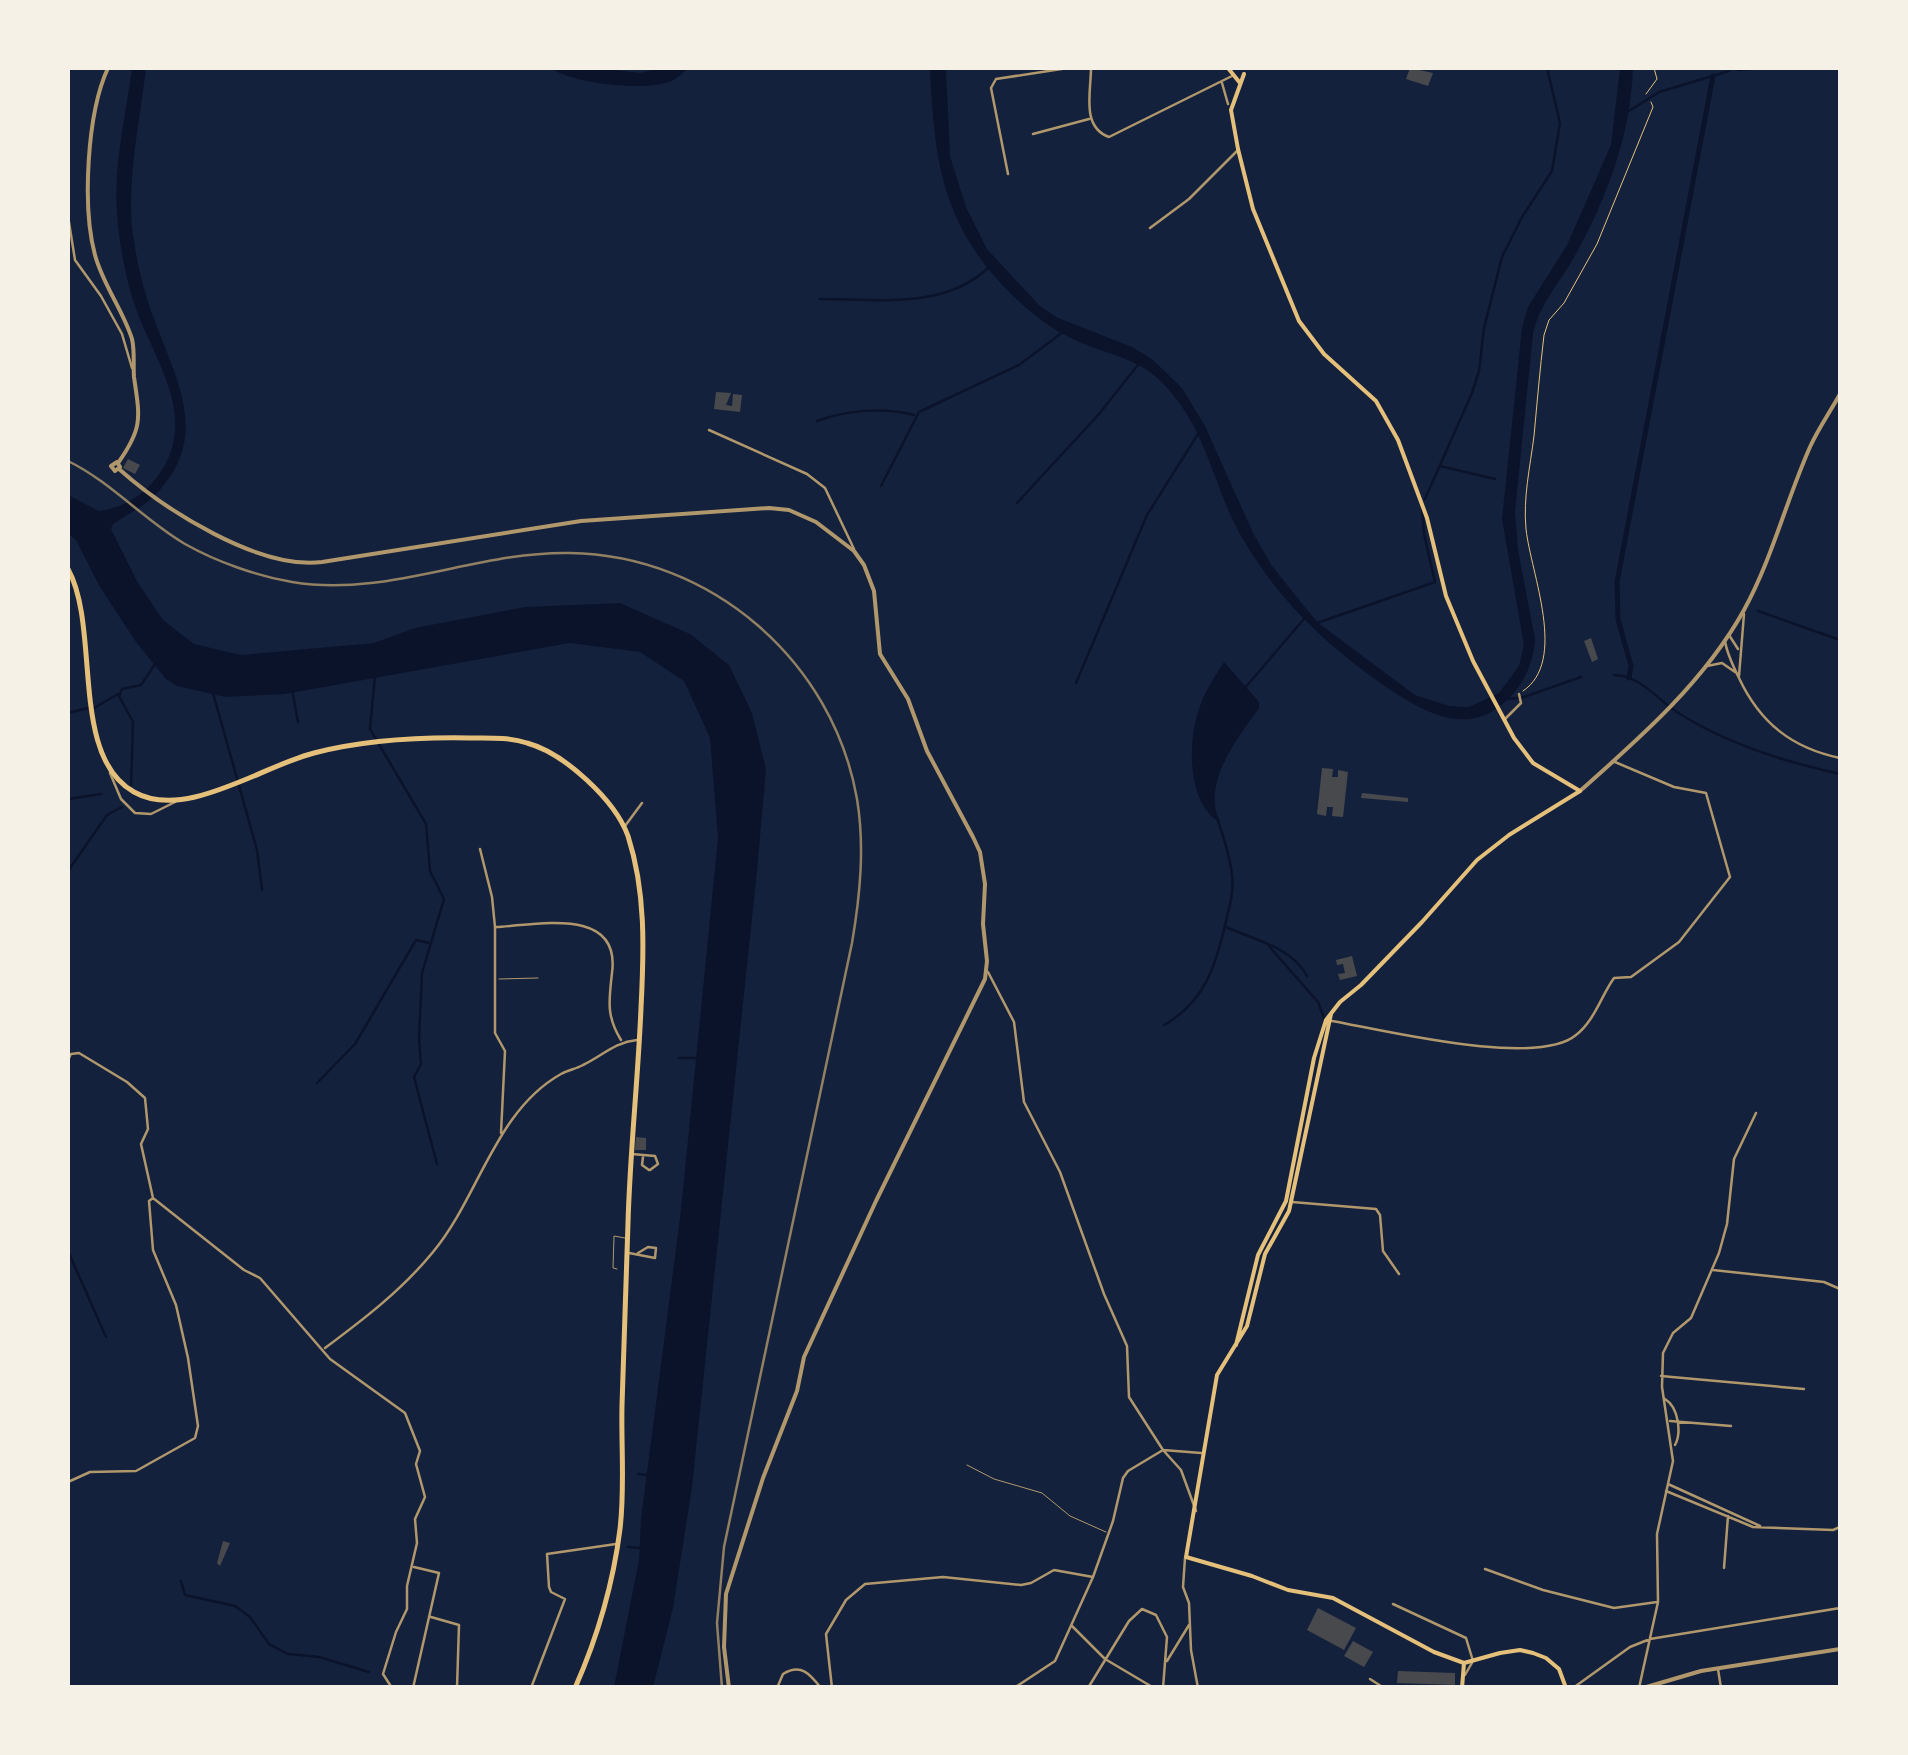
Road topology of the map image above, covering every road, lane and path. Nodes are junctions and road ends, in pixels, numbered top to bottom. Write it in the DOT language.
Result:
graph roads {
  1 [pos="108,68"];
  2 [pos="1068,68"];
  3 [pos="1091,68"];
  4 [pos="1654,68"];
  5 [pos="1246,71"];
  6 [pos="1232,72"];
  7 [pos="1222,81"];
  8 [pos="1240,87"];
  9 [pos="1646,94"];
  10 [pos="1651,102"];
  11 [pos="1228,104"];
  12 [pos="1090,119"];
  13 [pos="1034,134"];
  14 [pos="1238,150"];
  15 [pos="1008,174"];
  16 [pos="68,216"];
  17 [pos="1150,228"];
  18 [pos="134,372"];
  19 [pos="1840,394"];
  20 [pos="708,430"];
  21 [pos="854,551"];
  22 [pos="68,569"];
  23 [pos="1744,609"];
  24 [pos="1727,637"];
  25 [pos="1739,655"];
  26 [pos="1706,666"];
  27 [pos="1738,678"];
  28 [pos="1519,694"];
  29 [pos="1502,717"];
  30 [pos="1840,758"];
  31 [pos="1613,762"];
  32 [pos="108,767"];
  33 [pos="1580,791"];
  34 [pos="176,802"];
  35 [pos="642,802"];
  36 [pos="618,815"];
  37 [pos="632,816"];
  38 [pos="624,827"];
  39 [pos="480,849"];
  40 [pos="495,926"];
  41 [pos="987,971"];
  42 [pos="538,978"];
  43 [pos="496,979"];
  44 [pos="1327,1020"];
  45 [pos="640,1040"];
  46 [pos="622,1041"];
  47 [pos="68,1060"];
  48 [pos="1756,1113"];
  49 [pos="501,1135"];
  50 [pos="632,1154"];
  51 [pos="650,1155"];
  52 [pos="632,1170"];
  53 [pos="650,1170"];
  54 [pos="153,1198"];
  55 [pos="1289,1201"];
  56 [pos="628,1239"];
  57 [pos="613,1253"];
  58 [pos="624,1253"];
  59 [pos="638,1254"];
  60 [pos="617,1268"];
  61 [pos="1711,1270"];
  62 [pos="1399,1274"];
  63 [pos="1840,1288"];
  64 [pos="323,1349"];
  65 [pos="1661,1376"];
  66 [pos="1804,1389"];
  67 [pos="1663,1398"];
  68 [pos="1676,1420"];
  69 [pos="1668,1421"];
  70 [pos="1731,1426"];
  71 [pos="1672,1446"];
  72 [pos="1163,1450"];
  73 [pos="1203,1454"];
  74 [pos="966,1465"];
  75 [pos="68,1482"];
  76 [pos="1668,1484"];
  77 [pos="1666,1491"];
  78 [pos="1730,1510"];
  79 [pos="1196,1512"];
  80 [pos="1728,1516"];
  81 [pos="1761,1527"];
  82 [pos="1840,1527"];
  83 [pos="1108,1533"];
  84 [pos="618,1544"];
  85 [pos="1186,1554"];
  86 [pos="413,1567"];
  87 [pos="1724,1568"];
  88 [pos="1485,1570"];
  89 [pos="1093,1577"];
  90 [pos="1658,1602"];
  91 [pos="1393,1604"];
  92 [pos="1840,1608"];
  93 [pos="430,1616"];
  94 [pos="1192,1621"];
  95 [pos="1072,1625"];
  96 [pos="1650,1639"];
  97 [pos="1841,1648"];
  98 [pos="1105,1659"];
  99 [pos="1473,1661"];
  100 [pos="1166,1662"];
  101 [pos="1464,1663"];
  102 [pos="1717,1668"];
  103 [pos="1465,1675"];
  104 [pos="1370,1679"];
  105 [pos="392,1688"];
  106 [pos="413,1688"];
  107 [pos="457,1688"];
  108 [pos="531,1688"];
  109 [pos="575,1688"];
  110 [pos="729,1688"];
  111 [pos="777,1688"];
  112 [pos="821,1688"];
  113 [pos="832,1688"];
  114 [pos="1014,1688"];
  115 [pos="1088,1688"];
  116 [pos="1154,1688"];
  117 [pos="1163,1688"];
  118 [pos="1198,1688"];
  119 [pos="1384,1688"];
  120 [pos="1462,1688"];
  121 [pos="1570,1688"];
  122 [pos="1641,1688"];
  123 [pos="1721,1688"];
  1 -- 18 [label="street"];
  2 -- 15 [label="street"];
  3 -- 12 [label="street"];
  4 -- 9 [label="path"];
  5 -- 6 [label="main road"];
  5 -- 8 [label="main road"];
  6 -- 7 [label="street"];
  6 -- 8 [label="main road"];
  7 -- 11 [label="street"];
  7 -- 12 [label="street"];
  8 -- 14 [label="main road"];
  10 -- 28 [label="path"];
  12 -- 13 [label="street"];
  14 -- 17 [label="street"];
  14 -- 29 [label="main road"];
  16 -- 18 [label="street"];
  18 -- 21 [label="street"];
  19 -- 23 [label="street"];
  20 -- 21 [label="street"];
  21 -- 41 [label="street"];
  22 -- 32 [label="main road"];
  23 -- 24 [label="street"];
  23 -- 25 [label="street"];
  24 -- 25 [label="street"];
  24 -- 26 [label="street"];
  24 -- 27 [label="street"];
  25 -- 27 [label="street"];
  26 -- 27 [label="street"];
  26 -- 31 [label="street"];
  27 -- 30 [label="street"];
  28 -- 29 [label="street"];
  29 -- 33 [label="main road"];
  31 -- 33 [label="street"];
  31 -- 44 [label="street"];
  32 -- 34 [label="main road"];
  32 -- 34 [label="street"];
  33 -- 44 [label="main road"];
  34 -- 36 [label="main road"];
  35 -- 37 [label="street"];
  36 -- 37 [label="street"];
  36 -- 38 [label="main road"];
  37 -- 38 [label="street"];
  38 -- 45 [label="main road"];
  39 -- 40 [label="street"];
  40 -- 43 [label="street"];
  40 -- 46 [label="street"];
  41 -- 72 [label="street"];
  41 -- 110 [label="street"];
  42 -- 43 [label="street"];
  43 -- 49 [label="street"];
  44 -- 55 [label="main road"];
  45 -- 46 [label="street"];
  45 -- 50 [label="main road"];
  46 -- 49 [label="street"];
  47 -- 54 [label="street"];
  48 -- 61 [label="street"];
  49 -- 64 [label="street"];
  50 -- 51 [label="street"];
  50 -- 52 [label="main road"];
  51 -- 53 [label="street"];
  51 -- 53 [label="street"];
  52 -- 53 [label="street"];
  52 -- 56 [label="main road"];
  54 -- 64 [label="street"];
  54 -- 75 [label="street"];
  55 -- 62 [label="street"];
  55 -- 73 [label="main road"];
  56 -- 57 [label="street"];
  56 -- 58 [label="main road"];
  57 -- 58 [label="street"];
  57 -- 60 [label="street"];
  58 -- 59 [label="street"];
  58 -- 84 [label="main road"];
  61 -- 63 [label="street"];
  61 -- 65 [label="street"];
  64 -- 86 [label="street"];
  65 -- 66 [label="street"];
  65 -- 67 [label="street"];
  67 -- 68 [label="street"];
  67 -- 69 [label="street"];
  68 -- 69 [label="street"];
  68 -- 70 [label="street"];
  68 -- 71 [label="street"];
  69 -- 71 [label="street"];
  71 -- 76 [label="street"];
  72 -- 73 [label="street"];
  72 -- 79 [label="street"];
  72 -- 83 [label="street"];
  73 -- 79 [label="main road"];
  74 -- 83 [label="street"];
  76 -- 77 [label="street"];
  76 -- 78 [label="street"];
  77 -- 80 [label="street"];
  77 -- 90 [label="street"];
  78 -- 80 [label="street"];
  78 -- 81 [label="street"];
  79 -- 85 [label="main road"];
  80 -- 81 [label="street"];
  80 -- 87 [label="street"];
  81 -- 82 [label="street"];
  83 -- 89 [label="street"];
  84 -- 108 [label="street"];
  84 -- 109 [label="main road"];
  85 -- 94 [label="street"];
  85 -- 101 [label="main road"];
  86 -- 93 [label="street"];
  86 -- 105 [label="street"];
  88 -- 90 [label="street"];
  89 -- 95 [label="street"];
  89 -- 113 [label="street"];
  90 -- 96 [label="street"];
  91 -- 99 [label="street"];
  92 -- 96 [label="street"];
  93 -- 106 [label="street"];
  93 -- 107 [label="street"];
  94 -- 100 [label="street"];
  94 -- 118 [label="street"];
  95 -- 98 [label="street"];
  95 -- 114 [label="street"];
  96 -- 121 [label="street"];
  96 -- 122 [label="street"];
  97 -- 102 [label="street"];
  98 -- 100 [label="street"];
  98 -- 115 [label="street"];
  98 -- 116 [label="street"];
  99 -- 101 [label="main road"];
  99 -- 103 [label="street"];
  99 -- 121 [label="main road"];
  100 -- 117 [label="street"];
  101 -- 103 [label="main road"];
  102 -- 122 [label="street"];
  102 -- 123 [label="street"];
  103 -- 120 [label="main road"];
  104 -- 119 [label="street"];
  111 -- 112 [label="street"];
}
